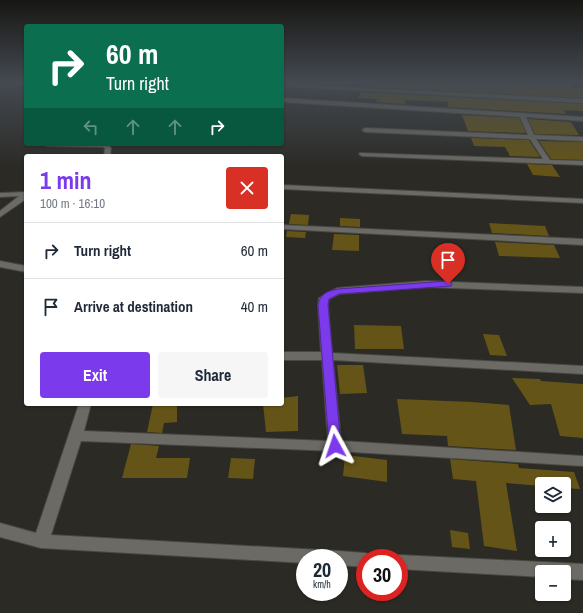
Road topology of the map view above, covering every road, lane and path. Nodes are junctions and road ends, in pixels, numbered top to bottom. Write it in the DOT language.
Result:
graph roads {
  1 [pos="442,111"];
  2 [pos="523,116"];
  3 [pos="583,118"];
  4 [pos="365,130"];
  5 [pos="532,137"];
  6 [pos="583,139"];
  7 [pos="362,154"];
  8 [pos="548,162"];
  9 [pos="583,163"];
  10 [pos="284,187"];
  11 [pos="24,194"];
  12 [pos="0,195"];
  13 [pos="24,196"];
  14 [pos="583,201"];
  15 [pos="0,215"];
  16 [pos="284,227"];
  17 [pos="583,242"];
  18 [pos="0,264"];
  19 [pos="24,269"];
  20 [pos="583,290"];
  21 [pos="284,356"];
  22 [pos="327,356"];
  23 [pos="583,370"];
  24 [pos="84,406"];
  25 [pos="76,436"];
  26 [pos="335,446"];
  27 [pos="583,461"];
  28 [pos="0,530"];
  29 [pos="41,541"];
  30 [pos="296,556"];
  31 [pos="408,562"];
  32 [pos="583,572"];
  1 -- 2 [label="street"];
  2 -- 3 [label="street"];
  2 -- 5 [label="street"];
  4 -- 5 [label="street"];
  5 -- 6 [label="street"];
  5 -- 8 [label="street"];
  7 -- 8 [label="street"];
  8 -- 9 [label="street"];
  10 -- 14 [label="street"];
  11 -- 12 [label="street"];
  13 -- 15 [label="street"];
  16 -- 17 [label="street"];
  18 -- 19 [label="street"];
  20 -- 22 [label="street"];
  21 -- 22 [label="street"];
  22 -- 23 [label="street"];
  22 -- 26 [label="street"];
  24 -- 25 [label="street"];
  25 -- 26 [label="street"];
  25 -- 29 [label="street"];
  26 -- 27 [label="street"];
  28 -- 29 [label="street"];
  29 -- 30 [label="street"];
  31 -- 32 [label="street"];
}
